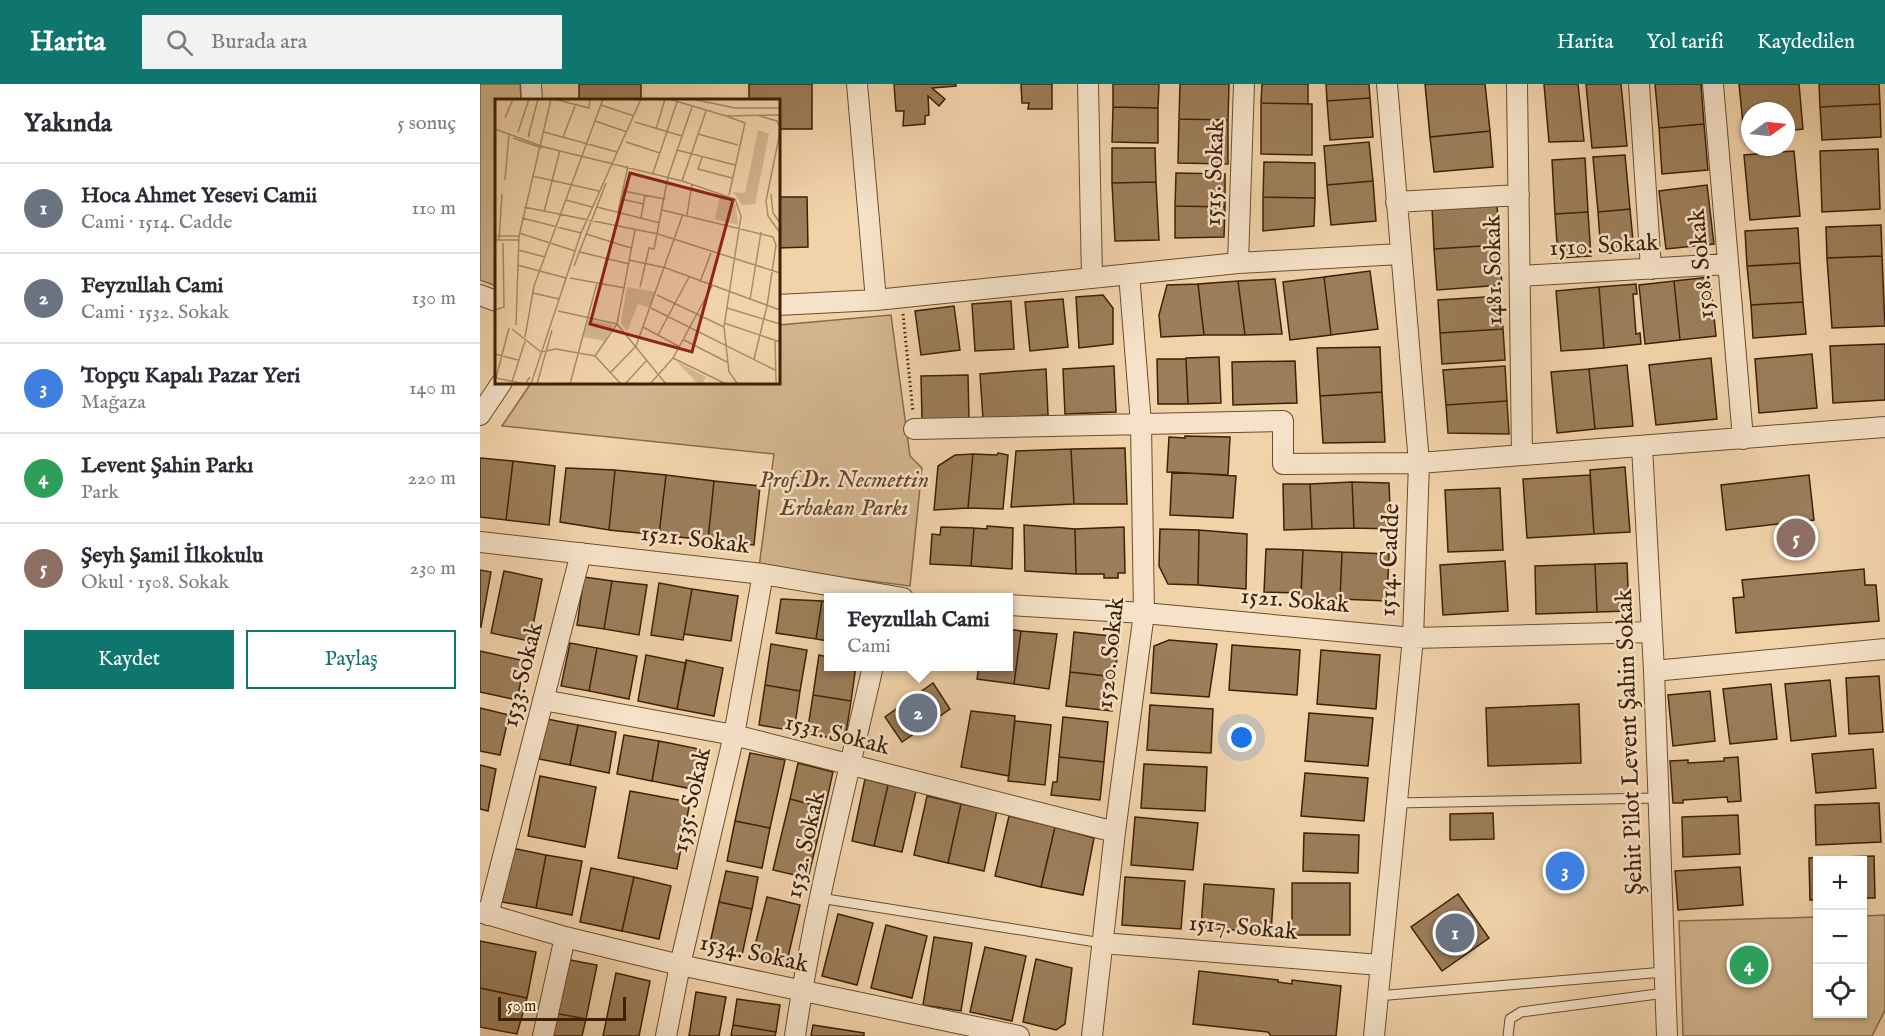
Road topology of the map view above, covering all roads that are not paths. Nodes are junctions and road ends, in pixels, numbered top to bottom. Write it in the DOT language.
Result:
graph roads {
  1 [pos="531,84"];
  2 [pos="857,84"];
  3 [pos="1088,84"];
  4 [pos="1244,84"];
  5 [pos="1387,84"];
  6 [pos="1517,84"];
  7 [pos="1639,84"];
  8 [pos="1713,84"];
  9 [pos="532,99"];
  10 [pos="1519,195"];
  11 [pos="1396,202"];
  12 [pos="1400,255"];
  13 [pos="1238,263"];
  14 [pos="1728,264"];
  15 [pos="1651,268"];
  16 [pos="1129,274"];
  17 [pos="1520,276"];
  18 [pos="1092,278"];
  19 [pos="480,295"];
  20 [pos="876,300"];
  21 [pos="495,301"];
  22 [pos="780,305"];
  23 [pos="501,384"];
  24 [pos="480,416"];
  25 [pos="1141,424"];
  26 [pos="1885,427"];
  27 [pos="914,429"];
  28 [pos="1743,439"];
  29 [pos="1642,446"];
  30 [pos="1522,455"];
  31 [pos="1419,463"];
  32 [pos="480,542"];
  33 [pos="581,553"];
  34 [pos="763,574"];
  35 [pos="870,593"];
  36 [pos="1013,605"];
  37 [pos="1144,613"];
  38 [pos="1650,632"];
  39 [pos="1413,638"];
  40 [pos="1885,649"];
  41 [pos="872,671"];
  42 [pos="1654,671"];
  43 [pos="543,700"];
  44 [pos="734,735"];
  45 [pos="850,765"];
  46 [pos="1658,798"];
  47 [pos="1397,803"];
  48 [pos="1115,832"];
  49 [pos="820,898"];
  50 [pos="484,914"];
  51 [pos="566,937"];
  52 [pos="1102,943"];
  53 [pos="680,965"];
  54 [pos="1380,965"];
  55 [pos="1664,972"];
  56 [pos="802,990"];
  57 [pos="1665,993"];
  58 [pos="1377,996"];
  59 [pos="543,1036"];
  60 [pos="666,1036"];
  61 [pos="795,1036"];
  62 [pos="1019,1036"];
  63 [pos="1092,1036"];
  64 [pos="1374,1036"];
  65 [pos="1508,1036"];
  66 [pos="1666,1036"];
  1 -- 9 [label="street"];
  2 -- 20 [label="street"];
  3 -- 18 [label="street"];
  4 -- 13 [label="street, 1515. Sokak"];
  5 -- 11 [label="street, 1514. Cadde"];
  6 -- 10 [label="street, 1481. Sokak"];
  7 -- 15 [label="street"];
  8 -- 14 [label="street, 1508. Sokak"];
  10 -- 11 [label="street"];
  10 -- 17 [label="street, 1481. Sokak"];
  11 -- 12 [label="street, 1514. Cadde"];
  12 -- 13 [label="street"];
  12 -- 31 [label="street, 1514. Cadde"];
  13 -- 16 [label="street"];
  14 -- 15 [label="street, 1510. Sokak"];
  14 -- 28 [label="street, 1508. Sokak"];
  15 -- 17 [label="street, 1510. Sokak"];
  16 -- 18 [label="street"];
  16 -- 25 [label="street, 1520. Sokak"];
  17 -- 30 [label="street, 1481. Sokak"];
  18 -- 20 [label="street"];
  19 -- 21 [label="street"];
  20 -- 22 [label="street"];
  23 -- 24 [label="street"];
  25 -- 27 [label="street"];
  25 -- 31 [label="street"];
  25 -- 37 [label="street, 1520. Sokak"];
  26 -- 28 [label="street"];
  28 -- 29 [label="street"];
  29 -- 30 [label="street"];
  29 -- 38 [label="street, Şehit Pilot Levent Şahin Sokak"];
  30 -- 31 [label="street"];
  31 -- 39 [label="street, 1514. Cadde"];
  32 -- 33 [label="street, 1521. Sokak"];
  33 -- 34 [label="street, 1521. Sokak"];
  33 -- 43 [label="street, 1533. Sokak"];
  34 -- 35 [label="street, 1521. Sokak"];
  34 -- 44 [label="street, 1535. Sokak"];
  36 -- 37 [label="street, 1521. Sokak"];
  37 -- 39 [label="street, 1521. Sokak"];
  37 -- 48 [label="street, 1520. Sokak"];
  38 -- 39 [label="street, 1521. Sokak"];
  38 -- 42 [label="street, Şehit Pilot Levent Şahin Sokak"];
  39 -- 47 [label="street, 1514. Cadde"];
  40 -- 42 [label="street"];
  41 -- 45 [label="street, 1532. Sokak"];
  42 -- 46 [label="street, Şehit Pilot Levent Şahin Sokak"];
  43 -- 44 [label="street, 1531. Sokak"];
  43 -- 50 [label="street, 1533. Sokak"];
  44 -- 45 [label="street, 1531. Sokak"];
  44 -- 53 [label="street, 1535. Sokak"];
  45 -- 48 [label="street, 1531. Sokak"];
  45 -- 49 [label="street, 1532. Sokak"];
  46 -- 47 [label="lane"];
  46 -- 55 [label="street, Şehit Pilot Levent Şahin Sokak"];
  47 -- 54 [label="street, 1514. Cadde"];
  48 -- 52 [label="street, 1520. Sokak"];
  49 -- 52 [label="lane"];
  49 -- 56 [label="street, 1532. Sokak"];
  50 -- 51 [label="street, 1534. Sokak"];
  51 -- 53 [label="street, 1534. Sokak"];
  51 -- 59 [label="street"];
  52 -- 54 [label="street, 1517. Sokak"];
  52 -- 63 [label="street, 1520. Sokak"];
  53 -- 56 [label="street, 1534. Sokak"];
  53 -- 60 [label="street, 1535. Sokak"];
  54 -- 58 [label="street, 1514. Cadde"];
  55 -- 57 [label="street, Şehit Pilot Levent Şahin Sokak"];
  55 -- 58 [label="lane"];
  56 -- 61 [label="street, 1532. Sokak"];
  56 -- 62 [label="street, 1534. Sokak"];
  57 -- 65 [label="lane"];
  57 -- 66 [label="street, Şehit Pilot Levent Şahin Sokak"];
  58 -- 64 [label="street, 1514. Cadde"];
}
